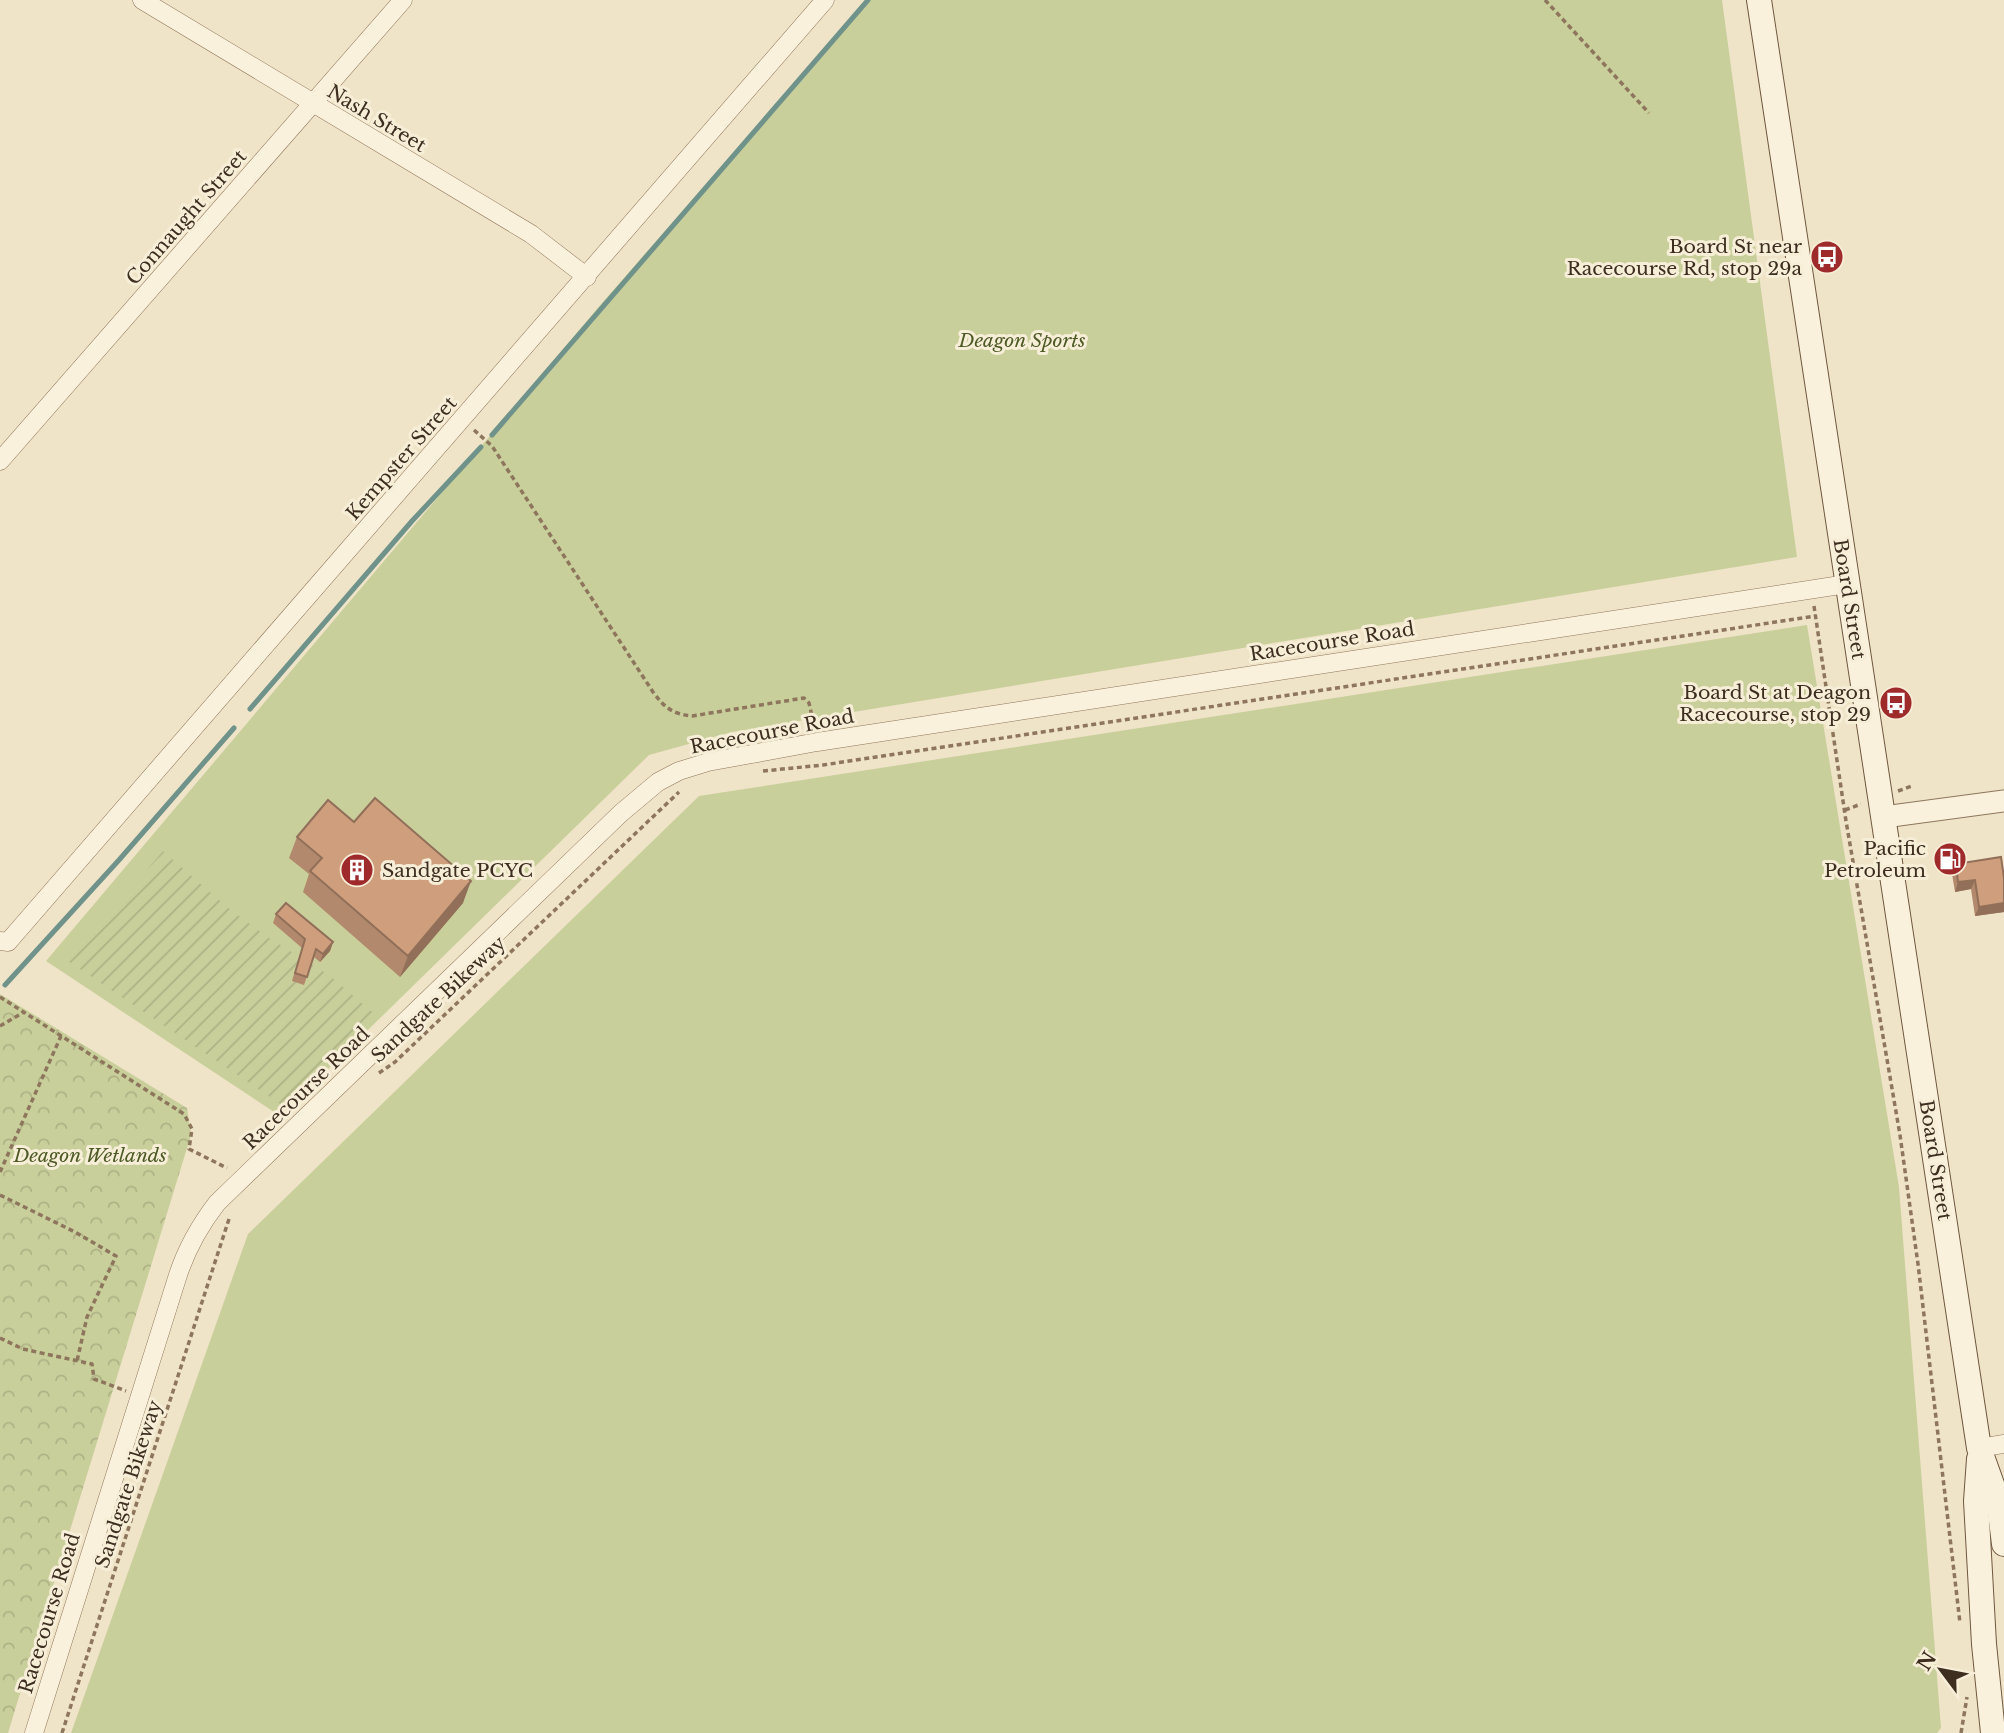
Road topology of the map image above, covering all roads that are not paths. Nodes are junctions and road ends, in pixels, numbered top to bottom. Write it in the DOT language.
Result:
graph roads {
  1 [pos="142,0"];
  2 [pos="403,0"];
  3 [pos="825,0"];
  4 [pos="1759,0"];
  5 [pos="312,104"];
  6 [pos="587,277"];
  7 [pos="0,461"];
  8 [pos="1847,584"];
  9 [pos="2004,801"];
  10 [pos="1884,817"];
  11 [pos="4,941"];
  12 [pos="2004,1444"];
  13 [pos="1979,1448"];
  14 [pos="2004,1544"];
  15 [pos="34,1733"];
  16 [pos="1993,1733"];
  1 -- 5 [label="street, Nash Street"];
  2 -- 5 [label="street, Connaught Street"];
  3 -- 6 [label="street, Kempster Street"];
  4 -- 8 [label="main road, Board Street"];
  5 -- 6 [label="street, Nash Street"];
  5 -- 7 [label="street, Connaught Street"];
  6 -- 11 [label="street, Kempster Street"];
  8 -- 10 [label="main road, Board Street"];
  8 -- 15 [label="street, Racecourse Road"];
  9 -- 10 [label="street"];
  10 -- 13 [label="main road, Board Street"];
  12 -- 13 [label="street"];
  13 -- 14 [label="main road, Board Street"];
  13 -- 16 [label="main road, Board Street"];
}
